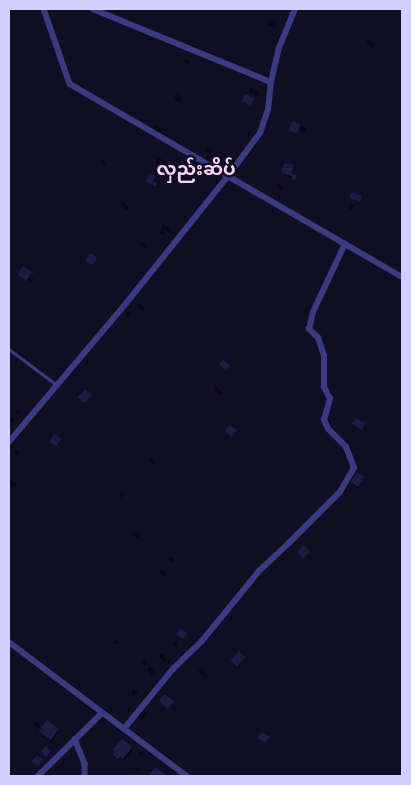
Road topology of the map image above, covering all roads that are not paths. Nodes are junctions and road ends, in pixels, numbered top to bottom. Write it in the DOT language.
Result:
graph roads {
  1 [pos="44,9"];
  2 [pos="93,9"];
  3 [pos="295,9"];
  4 [pos="270,82"];
  5 [pos="228,176"];
  6 [pos="346,244"];
  7 [pos="402,277"];
  8 [pos="9,348"];
  9 [pos="58,386"];
  10 [pos="9,442"];
  11 [pos="9,642"];
  12 [pos="102,713"];
  13 [pos="124,729"];
  14 [pos="76,739"];
  15 [pos="38,776"];
  16 [pos="85,776"];
  17 [pos="187,776"];
  1 -- 5 [label="street"];
  2 -- 4 [label="street"];
  3 -- 4 [label="street"];
  4 -- 5 [label="street"];
  5 -- 6 [label="street"];
  5 -- 9 [label="street"];
  6 -- 7 [label="street"];
  6 -- 13 [label="street"];
  8 -- 9 [label="lane"];
  9 -- 10 [label="street"];
  11 -- 12 [label="street"];
  12 -- 13 [label="street"];
  12 -- 14 [label="street"];
  13 -- 17 [label="street"];
  14 -- 15 [label="street"];
  14 -- 16 [label="street"];
}
